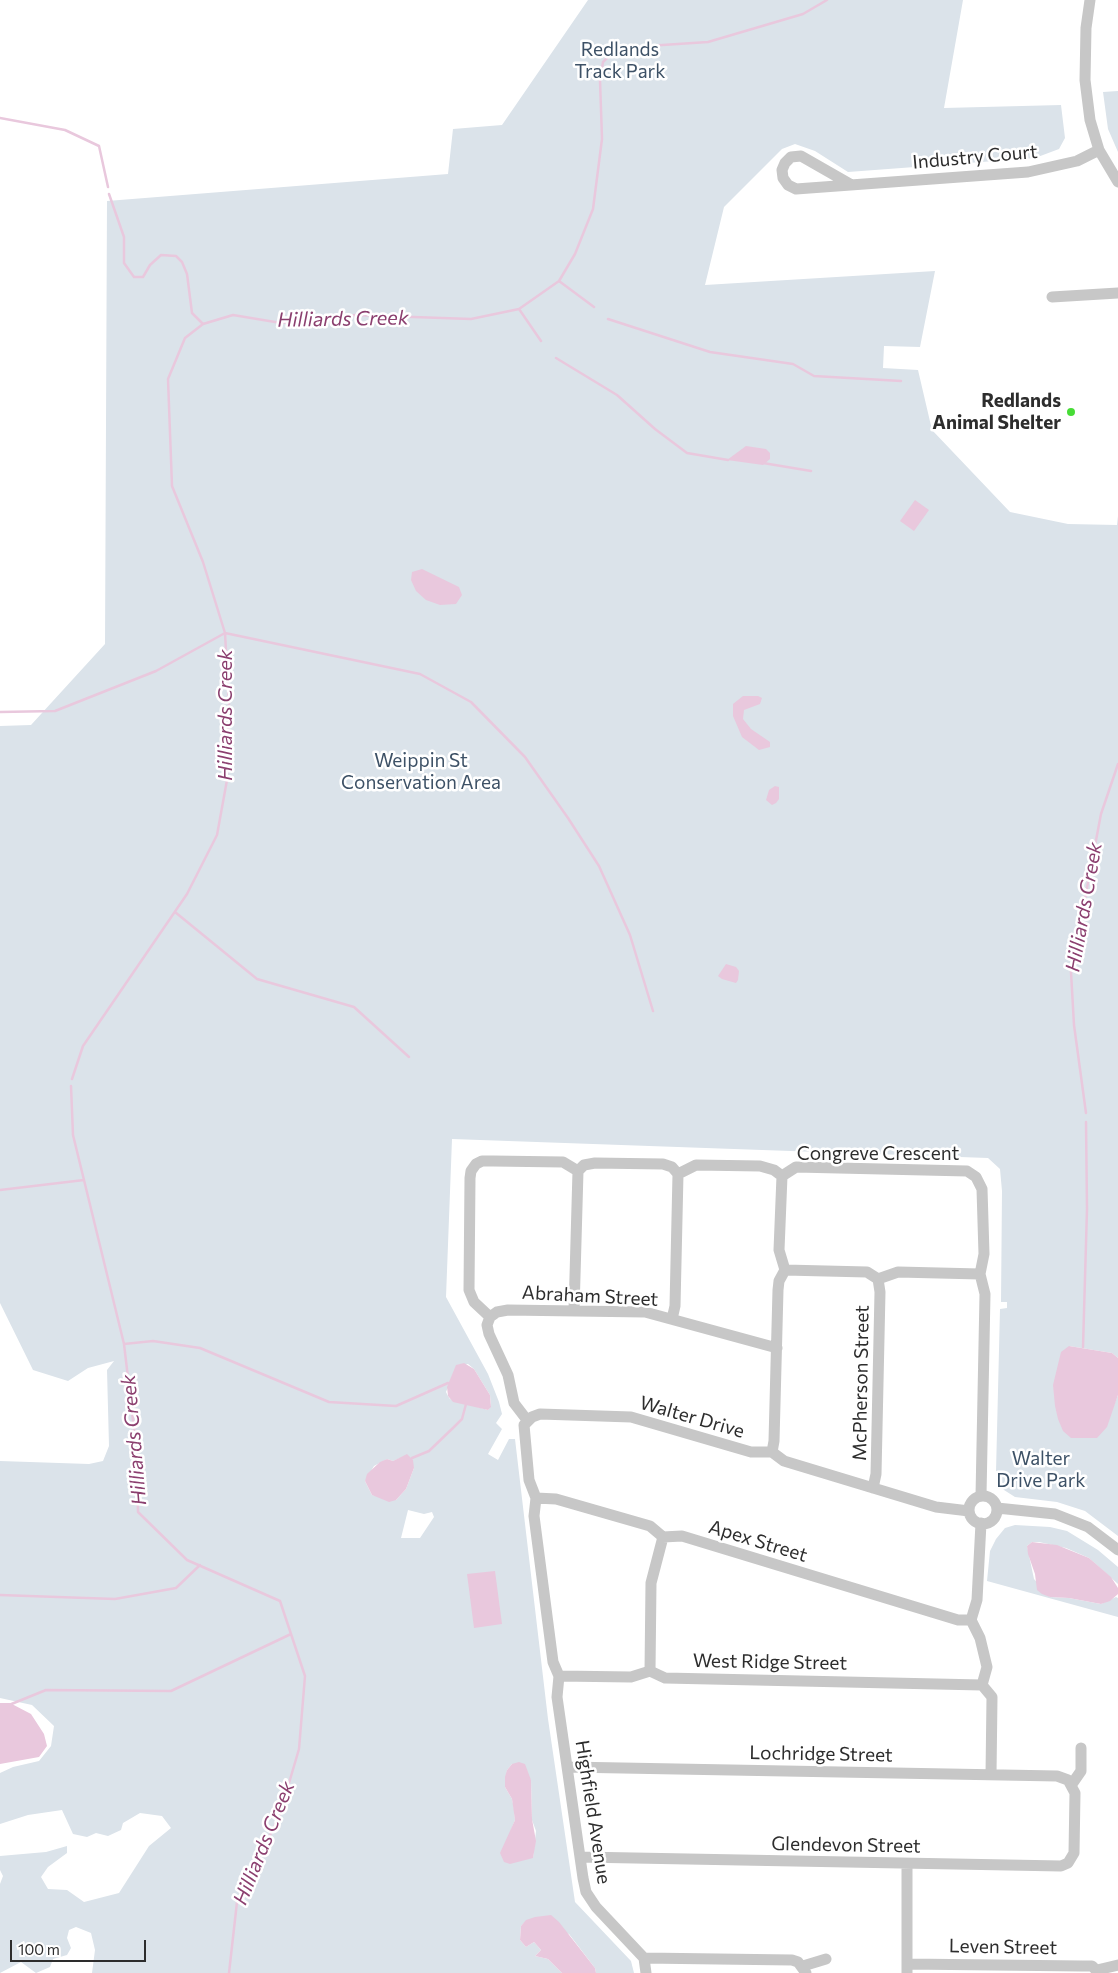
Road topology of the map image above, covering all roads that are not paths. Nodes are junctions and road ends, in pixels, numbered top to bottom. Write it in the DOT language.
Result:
graph roads {
  1 [pos="1090,0"];
  2 [pos="1099,150"];
  3 [pos="1118,182"];
  4 [pos="850,184"];
  5 [pos="1118,293"];
  6 [pos="1052,297"];
  7 [pos="578,1171"];
  8 [pos="678,1174"];
  9 [pos="782,1176"];
  10 [pos="785,1270"];
  11 [pos="980,1274"];
  12 [pos="878,1280"];
  13 [pos="574,1311"];
  14 [pos="490,1317"];
  15 [pos="672,1319"];
  16 [pos="777,1348"];
  17 [pos="528,1420"];
  18 [pos="772,1452"];
  19 [pos="873,1488"];
  20 [pos="981,1496"];
  21 [pos="536,1498"];
  22 [pos="997,1508"];
  23 [pos="969,1511"];
  24 [pos="981,1523"];
  25 [pos="663,1537"];
  26 [pos="1118,1550"];
  27 [pos="971,1620"];
  28 [pos="650,1671"];
  29 [pos="559,1676"];
  30 [pos="982,1685"];
  31 [pos="1081,1748"];
  32 [pos="568,1767"];
  33 [pos="991,1775"];
  34 [pos="1072,1784"];
  35 [pos="581,1857"];
  36 [pos="907,1864"];
  37 [pos="644,1958"];
  38 [pos="826,1959"];
  39 [pos="1118,1964"];
  40 [pos="907,1968"];
  41 [pos="804,1969"];
  42 [pos="1098,1971"];
  43 [pos="646,1973"];
  1 -- 2 [label="street"];
  2 -- 3 [label="street"];
  2 -- 4 [label="street, Industry Court"];
  4 -- 4 [label="street, Industry Court"];
  5 -- 6 [label="street"];
  7 -- 8 [label="street"];
  7 -- 13 [label="street"];
  7 -- 14 [label="street"];
  8 -- 9 [label="street, Congreve Crescent"];
  8 -- 15 [label="street"];
  9 -- 10 [label="street"];
  9 -- 11 [label="street, Congreve Crescent"];
  10 -- 12 [label="street"];
  10 -- 16 [label="street"];
  11 -- 12 [label="street"];
  11 -- 20 [label="street, Congreve Crescent"];
  12 -- 19 [label="street, McPherson Street"];
  13 -- 14 [label="street, Abraham Street"];
  13 -- 15 [label="street, Abraham Street"];
  14 -- 17 [label="street"];
  15 -- 16 [label="street, Abraham Street"];
  16 -- 18 [label="street"];
  17 -- 18 [label="street, Walter Drive"];
  17 -- 21 [label="street"];
  18 -- 19 [label="street, Walter Drive"];
  19 -- 23 [label="street, Walter Drive"];
  20 -- 22 [label="street"];
  20 -- 23 [label="street"];
  21 -- 25 [label="street, Apex Street"];
  21 -- 29 [label="street"];
  22 -- 24 [label="street"];
  22 -- 26 [label="street"];
  23 -- 24 [label="street"];
  24 -- 27 [label="street"];
  25 -- 27 [label="street, Apex Street"];
  25 -- 28 [label="street"];
  27 -- 30 [label="street"];
  28 -- 29 [label="street, West Ridge Street"];
  28 -- 30 [label="street, West Ridge Street"];
  29 -- 32 [label="street, Highfield Avenue"];
  30 -- 33 [label="street"];
  31 -- 34 [label="street"];
  32 -- 33 [label="street, Lochridge Street"];
  32 -- 35 [label="street, Highfield Avenue"];
  33 -- 34 [label="street, Lochridge Street"];
  34 -- 36 [label="street, Glendevon Street"];
  35 -- 36 [label="street, Glendevon Street"];
  35 -- 37 [label="street, Highfield Avenue"];
  36 -- 40 [label="street"];
  37 -- 41 [label="street"];
  37 -- 43 [label="street"];
  38 -- 41 [label="street"];
  39 -- 42 [label="street, Leven Street"];
  40 -- 42 [label="street, Leven Street"];
}
